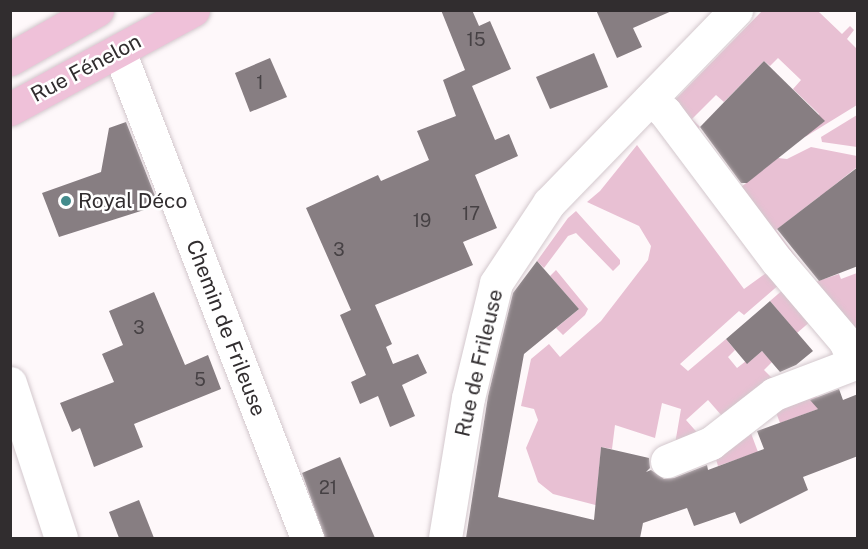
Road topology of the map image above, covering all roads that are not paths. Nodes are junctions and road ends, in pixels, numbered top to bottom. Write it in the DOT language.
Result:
graph roads {
  1 [pos="97,10"];
  2 [pos="193,10"];
  3 [pos="736,10"];
  4 [pos="119,51"];
  5 [pos="10,59"];
  6 [pos="650,99"];
  7 [pos="10,109"];
  8 [pos="856,363"];
  9 [pos="10,383"];
  10 [pos="667,461"];
  11 [pos="61,538"];
  12 [pos="307,538"];
  13 [pos="445,538"];
  1 -- 5 [label="main road, Rue Fénelon"];
  2 -- 4 [label="main road, Rue Fénelon"];
  3 -- 6 [label="street, Rue de Frileuse"];
  4 -- 7 [label="main road, Rue Fénelon"];
  4 -- 12 [label="street, Chemin de Frileuse"];
  6 -- 8 [label="street"];
  6 -- 13 [label="street, Rue de Frileuse"];
  8 -- 10 [label="street"];
  9 -- 11 [label="street"];
}
